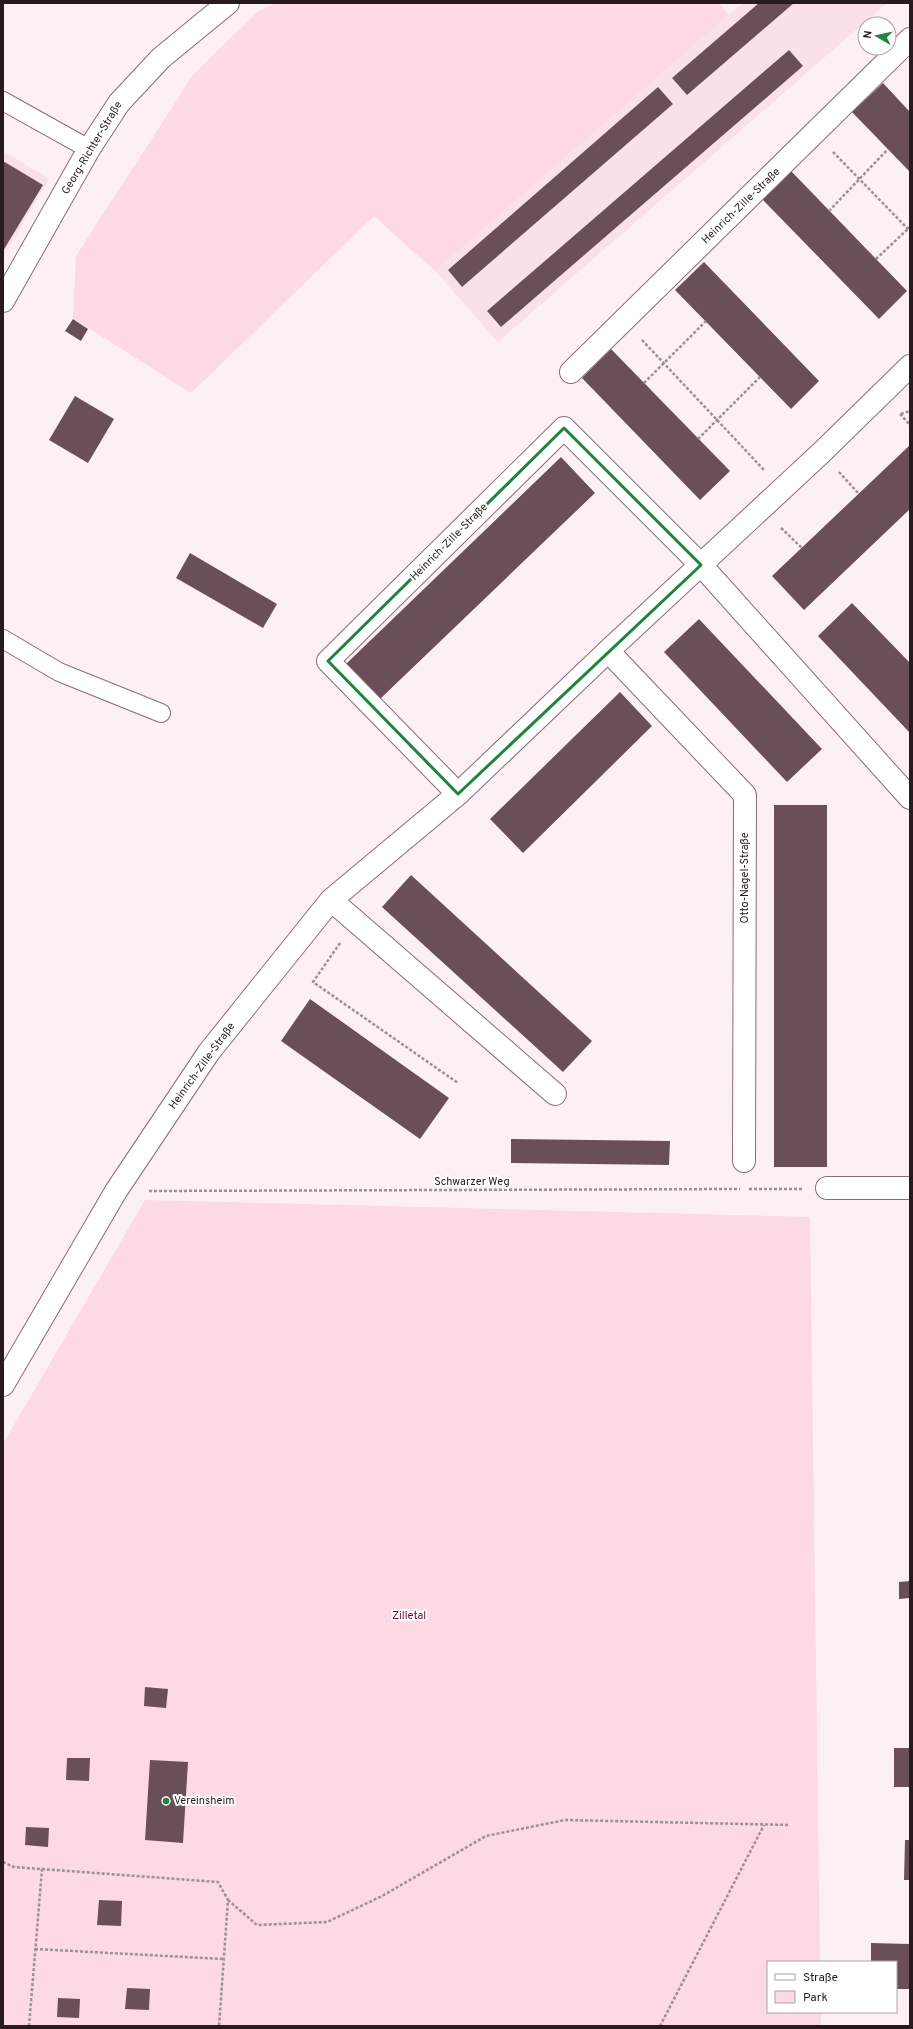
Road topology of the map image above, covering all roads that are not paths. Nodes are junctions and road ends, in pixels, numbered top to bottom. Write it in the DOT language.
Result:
graph roads {
  1 [pos="228,3"];
  2 [pos="910,39"];
  3 [pos="3,100"];
  4 [pos="89,149"];
  5 [pos="3,301"];
  6 [pos="910,366"];
  7 [pos="571,372"];
  8 [pos="701,565"];
  9 [pos="3,639"];
  10 [pos="608,651"];
  11 [pos="161,713"];
  12 [pos="458,794"];
  13 [pos="910,798"];
  14 [pos="331,900"];
  15 [pos="555,1094"];
  16 [pos="744,1161"];
  17 [pos="827,1188"];
  18 [pos="910,1188"];
  19 [pos="3,1385"];
  1 -- 4 [label="street, Georg-Richter-Straße"];
  2 -- 7 [label="street, Heinrich-Zille-Straße"];
  3 -- 4 [label="lane"];
  4 -- 5 [label="street, Georg-Richter-Straße"];
  6 -- 8 [label="street, Heinrich-Zille-Straße"];
  8 -- 10 [label="street, Heinrich-Zille-Straße"];
  8 -- 12 [label="street, Heinrich-Zille-Straße"];
  8 -- 13 [label="street"];
  9 -- 11 [label="lane"];
  10 -- 12 [label="street, Heinrich-Zille-Straße"];
  10 -- 16 [label="street, Otto-Nagel-Straße"];
  12 -- 14 [label="street, Heinrich-Zille-Straße"];
  14 -- 15 [label="street"];
  14 -- 19 [label="street, Heinrich-Zille-Straße"];
  17 -- 18 [label="street"];
}
